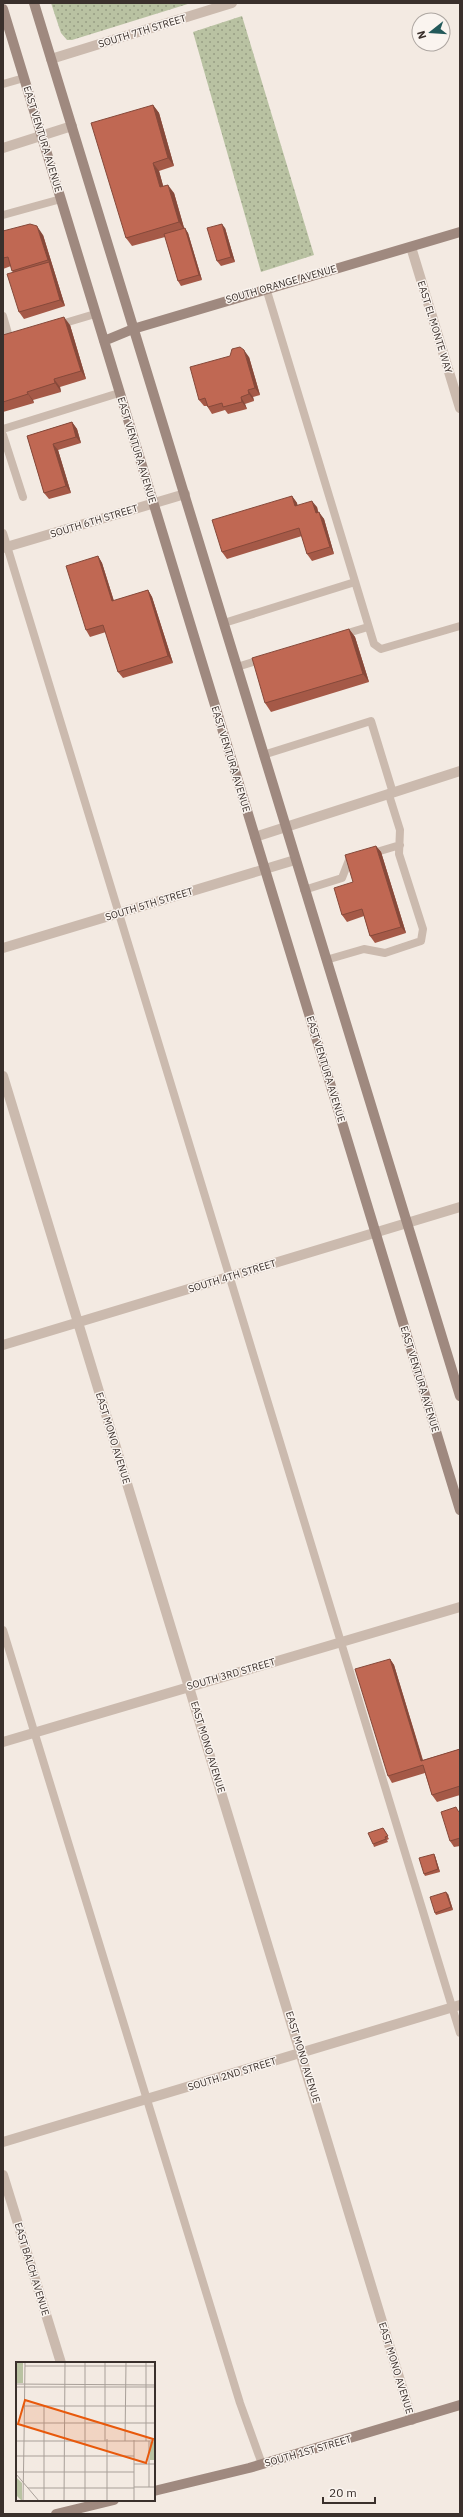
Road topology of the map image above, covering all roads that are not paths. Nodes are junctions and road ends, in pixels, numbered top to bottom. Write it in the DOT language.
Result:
graph roads {
  1 [pos="34,3"];
  2 [pos="232,3"];
  3 [pos="3,9"];
  4 [pos="51,59"];
  5 [pos="24,78"];
  6 [pos="3,84"];
  7 [pos="72,126"];
  8 [pos="41,136"];
  9 [pos="3,148"];
  10 [pos="61,199"];
  11 [pos="3,215"];
  12 [pos="460,232"];
  13 [pos="411,247"];
  14 [pos="266,288"];
  15 [pos="96,314"];
  16 [pos="3,316"];
  17 [pos="46,329"];
  18 [pos="133,329"];
  19 [pos="25,335"];
  20 [pos="104,342"];
  21 [pos="119,393"];
  22 [pos="460,408"];
  23 [pos="3,429"];
  24 [pos="3,435"];
  25 [pos="184,494"];
  26 [pos="23,497"];
  27 [pos="153,503"];
  28 [pos="3,533"];
  29 [pos="5,548"];
  30 [pos="354,582"];
  31 [pos="224,623"];
  32 [pos="460,626"];
  33 [pos="368,627"];
  34 [pos="332,638"];
  35 [pos="273,656"];
  36 [pos="237,667"];
  37 [pos="263,755"];
  38 [pos="460,771"];
  39 [pos="391,794"];
  40 [pos="285,828"];
  41 [pos="255,837"];
  42 [pos="400,845"];
  43 [pos="295,860"];
  44 [pos="264,869"];
  45 [pos="304,890"];
  46 [pos="119,913"];
  47 [pos="3,948"];
  48 [pos="326,960"];
  49 [pos="3,1076"];
  50 [pos="460,1207"];
  51 [pos="408,1224"];
  52 [pos="376,1234"];
  53 [pos="230,1277"];
  54 [pos="78,1322"];
  55 [pos="3,1345"];
  56 [pos="460,1396"];
  57 [pos="460,1510"];
  58 [pos="460,1607"];
  59 [pos="3,1630"];
  60 [pos="342,1642"];
  61 [pos="190,1687"];
  62 [pos="34,1734"];
  63 [pos="3,1742"];
  64 [pos="456,2007"];
  65 [pos="460,2033"];
  66 [pos="302,2053"];
  67 [pos="148,2099"];
  68 [pos="3,2142"];
  69 [pos="3,2174"];
  70 [pos="61,2362"];
  71 [pos="460,2405"];
  72 [pos="412,2420"];
  73 [pos="262,2464"];
  74 [pos="155,2490"];
  75 [pos="107,2501"];
  76 [pos="70,2512"];
  77 [pos="56,2514"];
  1 -- 4 [label="main road"];
  2 -- 4 [label="street, SOUTH 7TH STREET"];
  3 -- 5 [label="main road, EAST VENTURA AVENUE"];
  4 -- 7 [label="main road"];
  5 -- 6 [label="lane"];
  5 -- 8 [label="main road, EAST VENTURA AVENUE"];
  7 -- 8 [label="street"];
  7 -- 18 [label="main road"];
  8 -- 9 [label="street"];
  8 -- 10 [label="main road, EAST VENTURA AVENUE"];
  10 -- 11 [label="lane"];
  10 -- 15 [label="main road, EAST VENTURA AVENUE"];
  12 -- 13 [label="main road, SOUTH ORANGE AVENUE"];
  13 -- 14 [label="main road, SOUTH ORANGE AVENUE"];
  13 -- 22 [label="street, EAST EL MONTE WAY"];
  14 -- 18 [label="main road, SOUTH ORANGE AVENUE"];
  14 -- 30 [label="lane"];
  15 -- 17 [label="lane"];
  15 -- 20 [label="main road, EAST VENTURA AVENUE"];
  16 -- 19 [label="lane"];
  18 -- 20 [label="main road, SOUTH ORANGE AVENUE"];
  18 -- 25 [label="main road"];
  20 -- 21 [label="main road, EAST VENTURA AVENUE"];
  21 -- 23 [label="lane"];
  21 -- 27 [label="main road, EAST VENTURA AVENUE"];
  24 -- 26 [label="lane"];
  25 -- 27 [label="street, SOUTH 6TH STREET"];
  25 -- 31 [label="main road"];
  27 -- 29 [label="street, SOUTH 6TH STREET"];
  27 -- 41 [label="main road, EAST VENTURA AVENUE"];
  28 -- 29 [label="lane"];
  29 -- 46 [label="lane"];
  30 -- 31 [label="lane"];
  30 -- 33 [label="lane"];
  31 -- 36 [label="main road"];
  32 -- 33 [label="lane"];
  33 -- 34 [label="lane"];
  35 -- 36 [label="lane"];
  36 -- 37 [label="main road"];
  37 -- 39 [label="lane"];
  37 -- 40 [label="main road"];
  38 -- 39 [label="street"];
  39 -- 40 [label="street"];
  39 -- 42 [label="lane"];
  40 -- 41 [label="street"];
  40 -- 43 [label="main road"];
  41 -- 44 [label="main road, EAST VENTURA AVENUE"];
  42 -- 45 [label="lane"];
  42 -- 48 [label="lane"];
  43 -- 44 [label="street, SOUTH 5TH STREET"];
  43 -- 45 [label="main road"];
  44 -- 46 [label="street, SOUTH 5TH STREET"];
  44 -- 52 [label="main road, EAST VENTURA AVENUE"];
  45 -- 48 [label="main road"];
  46 -- 47 [label="street, SOUTH 5TH STREET"];
  46 -- 53 [label="lane"];
  48 -- 51 [label="main road"];
  49 -- 54 [label="street, EAST MONO AVENUE"];
  50 -- 51 [label="street, SOUTH 4TH STREET"];
  51 -- 52 [label="street, SOUTH 4TH STREET"];
  51 -- 56 [label="main road"];
  52 -- 53 [label="street, SOUTH 4TH STREET"];
  52 -- 57 [label="main road, EAST VENTURA AVENUE"];
  53 -- 54 [label="street, SOUTH 4TH STREET"];
  53 -- 60 [label="lane"];
  54 -- 55 [label="street, SOUTH 4TH STREET"];
  54 -- 61 [label="street, EAST MONO AVENUE"];
  58 -- 60 [label="street, SOUTH 3RD STREET"];
  59 -- 62 [label="lane"];
  60 -- 61 [label="street, SOUTH 3RD STREET"];
  60 -- 64 [label="lane"];
  61 -- 62 [label="street, SOUTH 3RD STREET"];
  61 -- 66 [label="street, EAST MONO AVENUE"];
  62 -- 63 [label="street, SOUTH 3RD STREET"];
  62 -- 67 [label="lane"];
  64 -- 65 [label="lane"];
  64 -- 66 [label="street, SOUTH 2ND STREET"];
  66 -- 67 [label="street, SOUTH 2ND STREET"];
  66 -- 72 [label="street, EAST MONO AVENUE"];
  67 -- 68 [label="street, SOUTH 2ND STREET"];
  67 -- 73 [label="lane"];
  69 -- 70 [label="street, EAST BALCH AVENUE"];
  71 -- 72 [label="main road, SOUTH 1ST STREET"];
  72 -- 73 [label="main road, SOUTH 1ST STREET"];
  73 -- 74 [label="main road, SOUTH 1ST STREET"];
  75 -- 76 [label="main road"];
  76 -- 77 [label="main road"];
}
